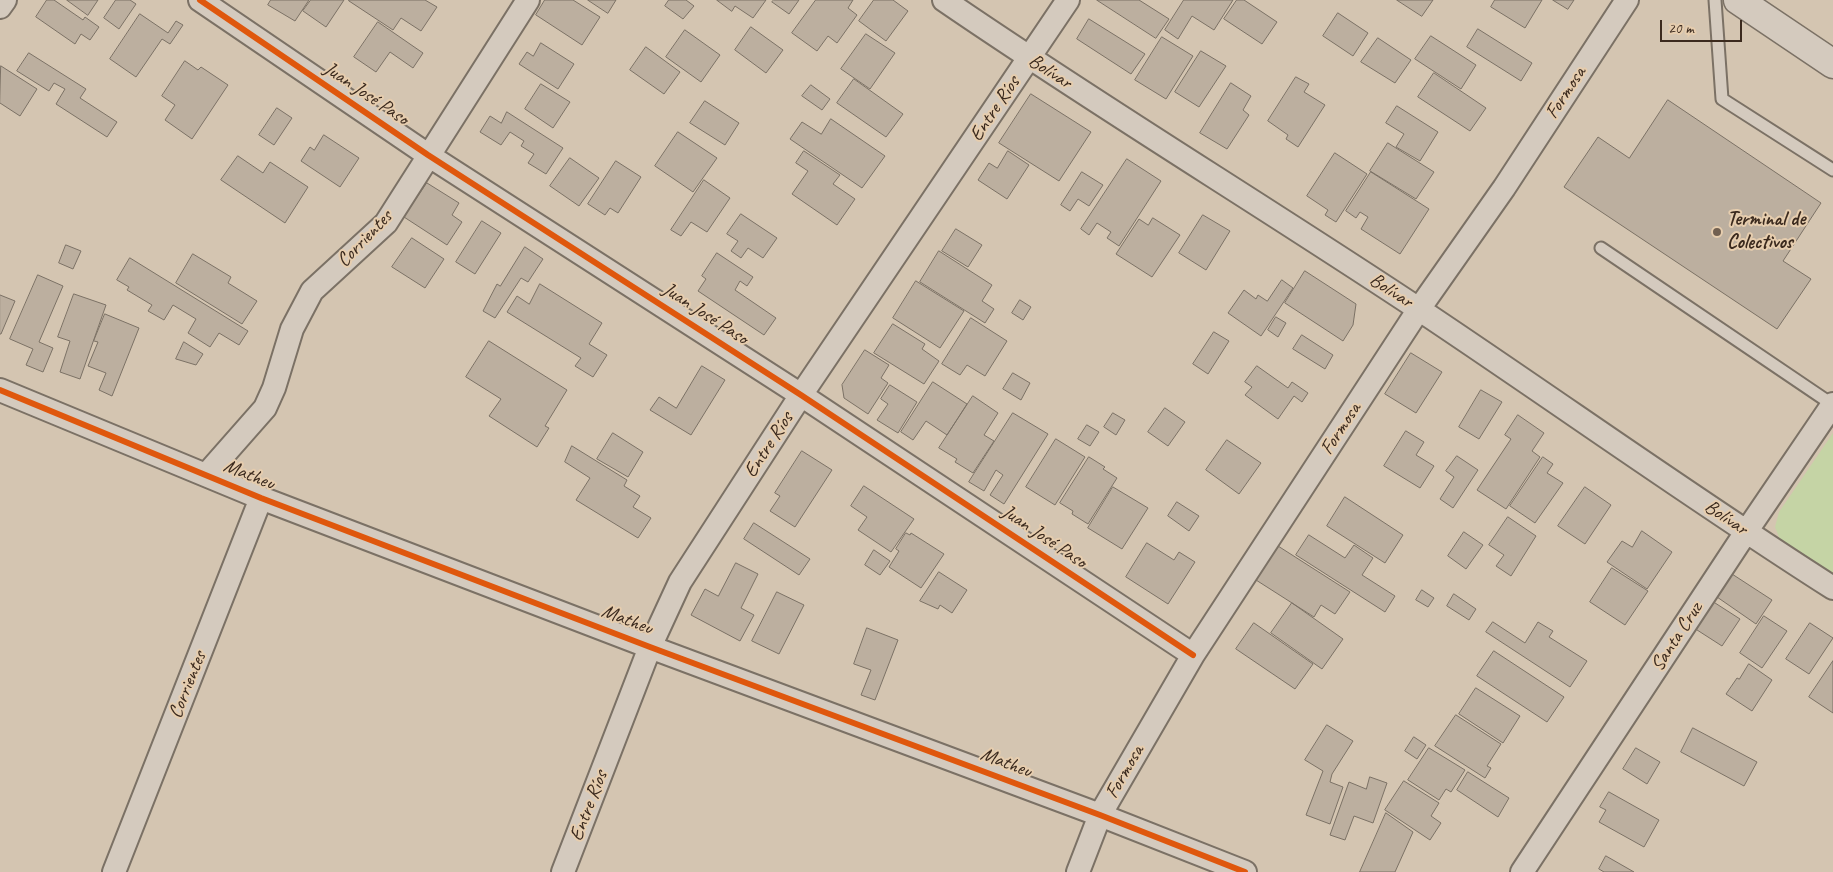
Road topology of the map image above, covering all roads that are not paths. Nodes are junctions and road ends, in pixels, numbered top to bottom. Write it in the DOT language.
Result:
graph roads {
  1 [pos="4,0"];
  2 [pos="200,0"];
  3 [pos="528,0"];
  4 [pos="944,0"];
  5 [pos="1068,0"];
  6 [pos="1627,0"];
  7 [pos="1715,0"];
  8 [pos="1738,0"];
  9 [pos="0,7"];
  10 [pos="1029,58"];
  11 [pos="1833,64"];
  12 [pos="428,156"];
  13 [pos="1833,170"];
  14 [pos="1601,248"];
  15 [pos="1420,309"];
  16 [pos="0,390"];
  17 [pos="801,395"];
  18 [pos="1833,404"];
  19 [pos="206,474"];
  20 [pos="262,498"];
  21 [pos="1746,532"];
  22 [pos="1833,588"];
  23 [pos="650,647"];
  24 [pos="1193,655"];
  25 [pos="1100,815"];
  26 [pos="114,872"];
  27 [pos="564,872"];
  28 [pos="1078,872"];
  29 [pos="1245,872"];
  30 [pos="1522,872"];
  1 -- 9 [label="street"];
  2 -- 12 [label="street, Juan José Paso"];
  3 -- 12 [label="street, Corrientes"];
  4 -- 10 [label="street, Bolívar"];
  5 -- 10 [label="street, Entre Ríos"];
  6 -- 15 [label="street, Formosa"];
  7 -- 13 [label="lane"];
  8 -- 11 [label="main road"];
  10 -- 15 [label="street, Bolívar"];
  10 -- 17 [label="street, Entre Ríos"];
  12 -- 17 [label="street, Juan José Paso"];
  12 -- 19 [label="street, Corrientes"];
  14 -- 18 [label="lane"];
  15 -- 21 [label="street, Bolívar"];
  15 -- 24 [label="street, Formosa"];
  16 -- 19 [label="street, Matheu"];
  17 -- 23 [label="street, Entre Ríos"];
  17 -- 24 [label="street, Juan José Paso"];
  18 -- 21 [label="street, Santa Cruz"];
  19 -- 20 [label="street, Matheu"];
  20 -- 23 [label="street, Matheu"];
  20 -- 26 [label="street, Corrientes"];
  21 -- 22 [label="street, Bolívar"];
  21 -- 30 [label="street, Santa Cruz"];
  23 -- 25 [label="street, Matheu"];
  23 -- 27 [label="street, Entre Ríos"];
  24 -- 25 [label="street, Formosa"];
  25 -- 28 [label="street, Formosa"];
  25 -- 29 [label="street, Matheu"];
}
